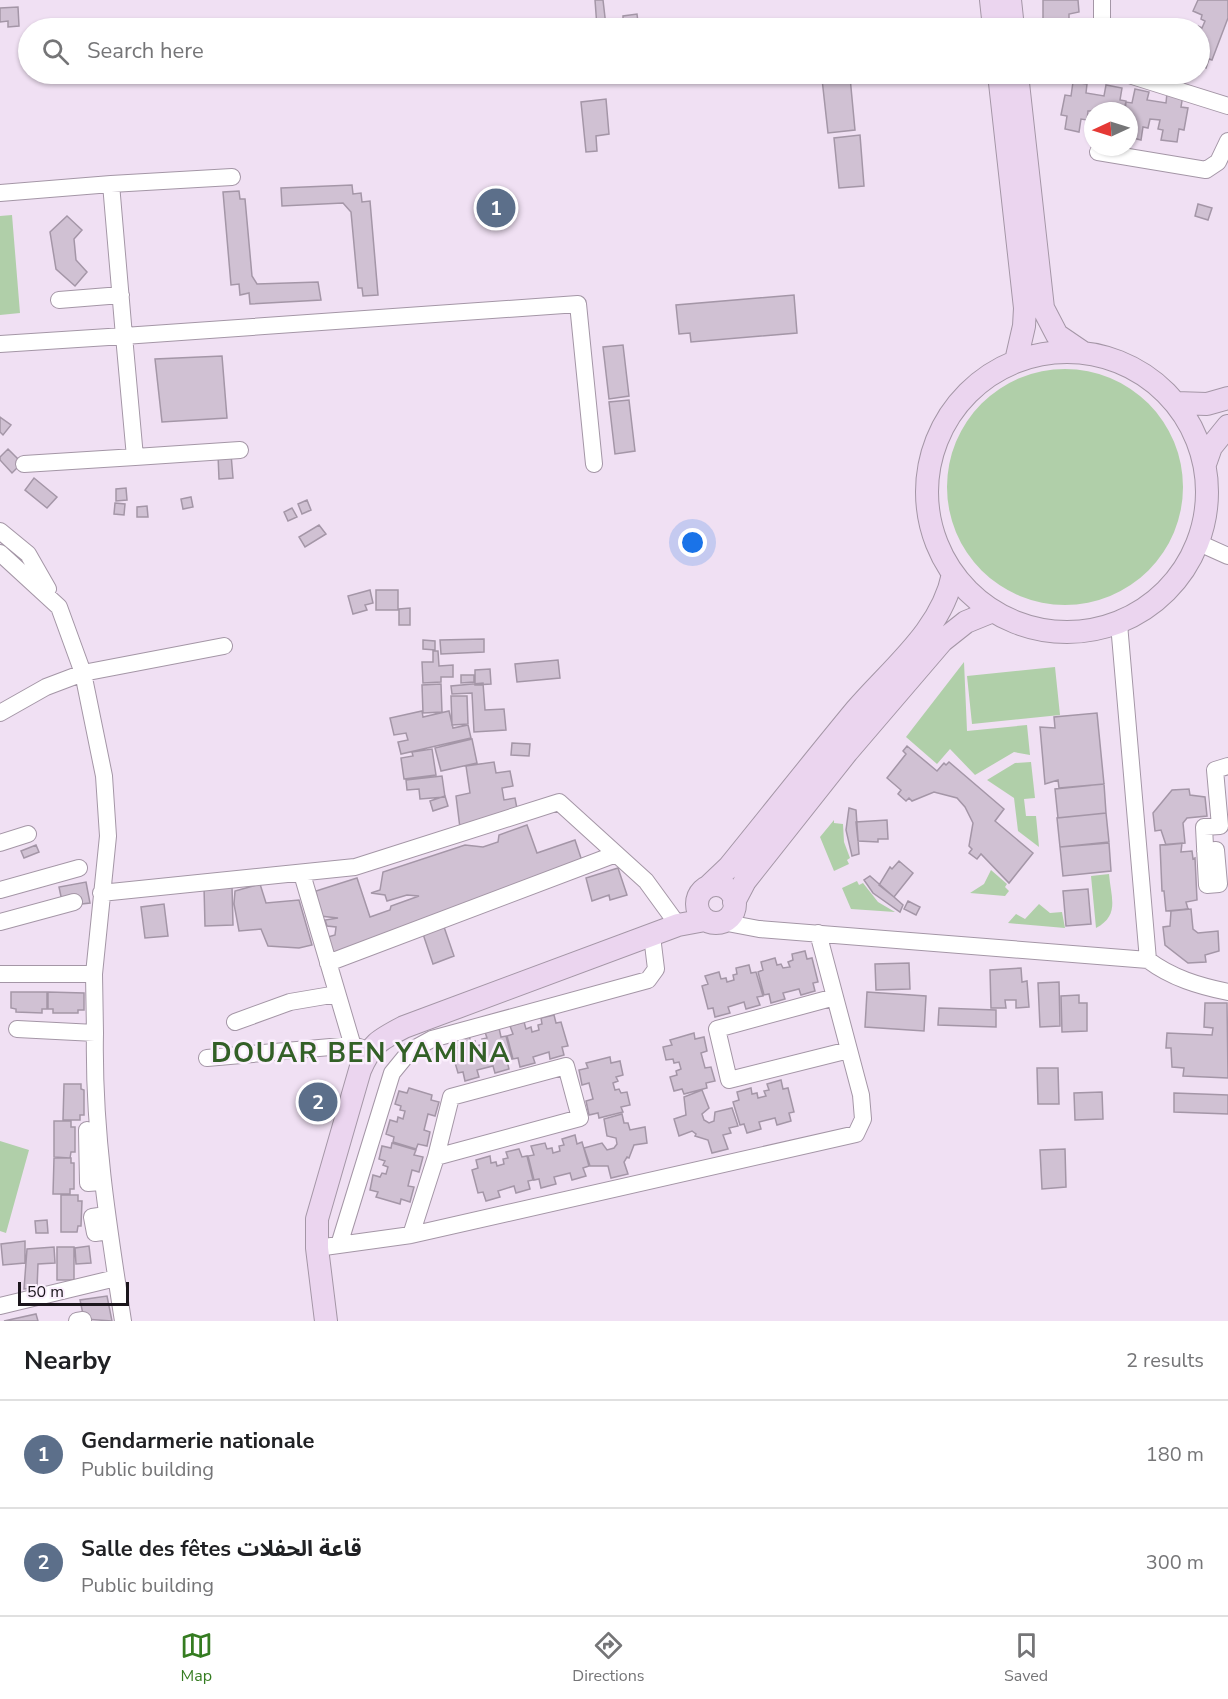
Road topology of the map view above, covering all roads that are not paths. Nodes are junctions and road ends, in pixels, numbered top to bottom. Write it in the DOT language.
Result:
graph roads {
  1 [pos="991,0"];
  2 [pos="1010,0"];
  3 [pos="1102,0"];
  4 [pos="993,18"];
  5 [pos="1012,18"];
  6 [pos="1102,18"];
  7 [pos="1000,84"];
  8 [pos="1018,84"];
  9 [pos="1158,84"];
  10 [pos="1228,106"];
  11 [pos="1228,141"];
  12 [pos="1117,156"];
  13 [pos="232,177"];
  14 [pos="111,184"];
  15 [pos="0,193"];
  16 [pos="121,295"];
  17 [pos="59,300"];
  18 [pos="124,336"];
  19 [pos="0,345"];
  20 [pos="1082,352"];
  21 [pos="1016,362"];
  22 [pos="1228,398"];
  23 [pos="1176,403"];
  24 [pos="1228,426"];
  25 [pos="240,450"];
  26 [pos="135,457"];
  27 [pos="594,464"];
  28 [pos="1205,464"];
  29 [pos="24,465"];
  30 [pos="0,531"];
  31 [pos="1198,543"];
  32 [pos="0,553"];
  33 [pos="1228,556"];
  34 [pos="22,560"];
  35 [pos="954,574"];
  36 [pos="993,612"];
  37 [pos="1119,624"];
  38 [pos="224,646"];
  39 [pos="83,673"];
  40 [pos="0,713"];
  41 [pos="1228,766"];
  42 [pos="1224,826"];
  43 [pos="28,834"];
  44 [pos="0,843"];
  45 [pos="1205,851"];
  46 [pos="616,854"];
  47 [pos="79,868"];
  48 [pos="302,874"];
  49 [pos="0,890"];
  50 [pos="101,893"];
  51 [pos="75,902"];
  52 [pos="708,908"];
  53 [pos="0,922"];
  54 [pos="678,925"];
  55 [pos="818,933"];
  56 [pos="652,936"];
  57 [pos="1148,960"];
  58 [pos="328,963"];
  59 [pos="0,974"];
  60 [pos="94,974"];
  61 [pos="1228,992"];
  62 [pos="337,994"];
  63 [pos="835,997"];
  64 [pos="235,1022"];
  65 [pos="17,1029"];
  66 [pos="95,1033"];
  67 [pos="361,1048"];
  68 [pos="849,1050"];
  69 [pos="207,1058"];
  70 [pos="436,1157"];
  71 [pos="411,1235"];
  72 [pos="328,1247"];
  73 [pos="116,1278"];
  74 [pos="0,1306"];
  75 [pos="119,1316"];
  76 [pos="326,1321"];
  1 -- 4 [label="main road"];
  2 -- 5 [label="main road"];
  3 -- 6 [label="street"];
  7 -- 21 [label="main road"];
  8 -- 20 [label="main road"];
  9 -- 10 [label="street"];
  11 -- 12 [label="street"];
  13 -- 14 [label="street"];
  14 -- 15 [label="street"];
  14 -- 16 [label="street"];
  16 -- 17 [label="street"];
  16 -- 18 [label="street"];
  18 -- 19 [label="street"];
  18 -- 26 [label="street"];
  18 -- 27 [label="street"];
  20 -- 21 [label="main road"];
  20 -- 23 [label="main road"];
  21 -- 35 [label="main road"];
  22 -- 23 [label="main road"];
  23 -- 28 [label="main road"];
  24 -- 28 [label="main road"];
  25 -- 26 [label="street"];
  26 -- 29 [label="street"];
  28 -- 31 [label="main road"];
  30 -- 34 [label="street"];
  31 -- 33 [label="street"];
  31 -- 37 [label="main road"];
  32 -- 34 [label="street"];
  34 -- 39 [label="street"];
  35 -- 36 [label="main road"];
  35 -- 52 [label="main road"];
  36 -- 37 [label="main road"];
  36 -- 52 [label="main road"];
  37 -- 57 [label="street"];
  38 -- 39 [label="street"];
  39 -- 40 [label="street"];
  39 -- 50 [label="street"];
  41 -- 42 [label="street"];
  42 -- 45 [label="street"];
  43 -- 44 [label="street"];
  46 -- 48 [label="street"];
  46 -- 54 [label="street"];
  46 -- 58 [label="street"];
  47 -- 49 [label="street"];
  48 -- 50 [label="street"];
  48 -- 58 [label="street"];
  50 -- 60 [label="street"];
  51 -- 53 [label="street"];
  52 -- 54 [label="main road"];
  52 -- 55 [label="street"];
  54 -- 56 [label="main road"];
  55 -- 57 [label="street"];
  55 -- 63 [label="street"];
  56 -- 67 [label="main road"];
  56 -- 72 [label="street"];
  57 -- 61 [label="street"];
  58 -- 62 [label="street"];
  59 -- 60 [label="street"];
  60 -- 66 [label="street"];
  62 -- 64 [label="street"];
  62 -- 67 [label="street"];
  63 -- 68 [label="street"];
  63 -- 68 [label="street"];
  65 -- 66 [label="street"];
  66 -- 73 [label="street"];
  67 -- 69 [label="street"];
  67 -- 72 [label="main road"];
  68 -- 71 [label="street"];
  70 -- 70 [label="street"];
  70 -- 71 [label="street"];
  71 -- 72 [label="street"];
  72 -- 76 [label="main road"];
  73 -- 74 [label="street"];
  73 -- 75 [label="street"];
}
